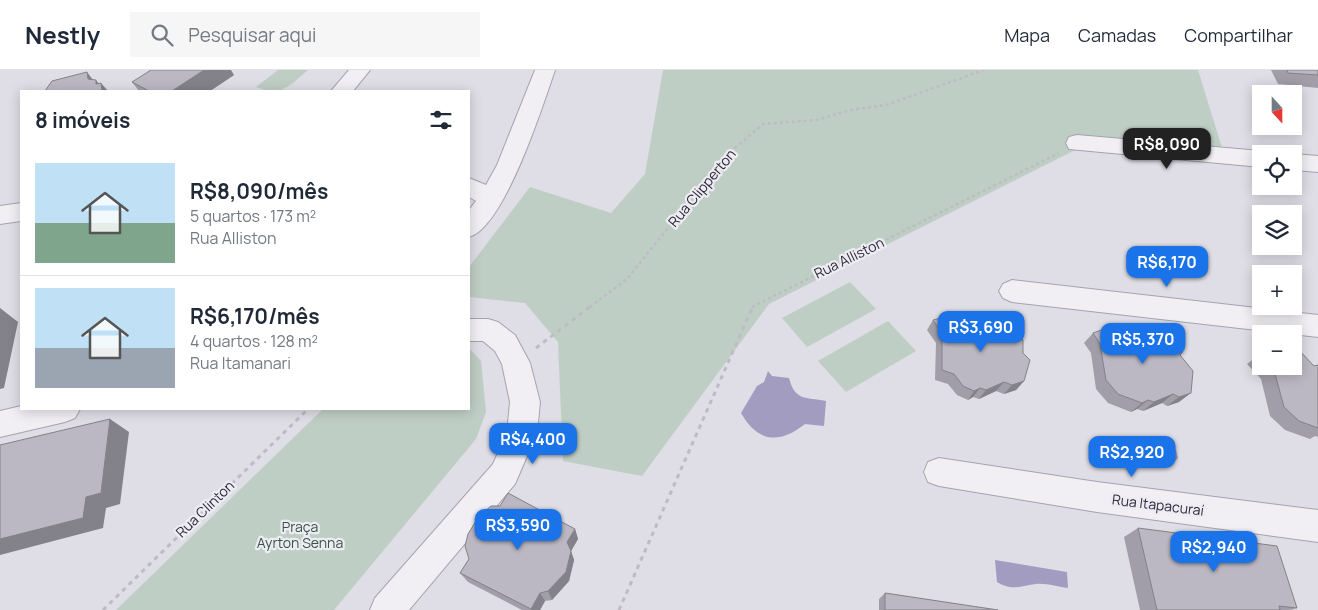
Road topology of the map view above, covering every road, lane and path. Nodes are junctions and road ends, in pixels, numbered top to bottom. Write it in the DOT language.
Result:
graph roads {
  1 [pos="360,70"];
  2 [pos="545,70"];
  3 [pos="984,70"];
  4 [pos="343,90"];
  5 [pos="1077,143"];
  6 [pos="1252,158"];
  7 [pos="1302,163"];
  8 [pos="1318,164"];
  9 [pos="470,188"];
  10 [pos="491,198"];
  11 [pos="20,212"];
  12 [pos="0,215"];
  13 [pos="470,227"];
  14 [pos="1012,292"];
  15 [pos="1318,326"];
  16 [pos="470,330"];
  17 [pos="516,364"];
  18 [pos="61,410"];
  19 [pos="307,410"];
  20 [pos="0,424"];
  21 [pos="939,472"];
  22 [pos="1318,526"];
  23 [pos="103,610"];
  24 [pos="387,610"];
  25 [pos="619,610"];
  1 -- 4 [label="street"];
  2 -- 10 [label="street"];
  3 -- 17 [label="path, Rua Clipperton"];
  5 -- 6 [label="street"];
  5 -- 25 [label="path, Rua Alliston"];
  7 -- 8 [label="street"];
  9 -- 10 [label="street"];
  10 -- 13 [label="street"];
  11 -- 12 [label="street"];
  14 -- 15 [label="street"];
  16 -- 17 [label="street"];
  17 -- 24 [label="street"];
  18 -- 20 [label="street"];
  19 -- 23 [label="path, Rua Clinton"];
  21 -- 22 [label="street, Rua Itapacuraí"];
}
